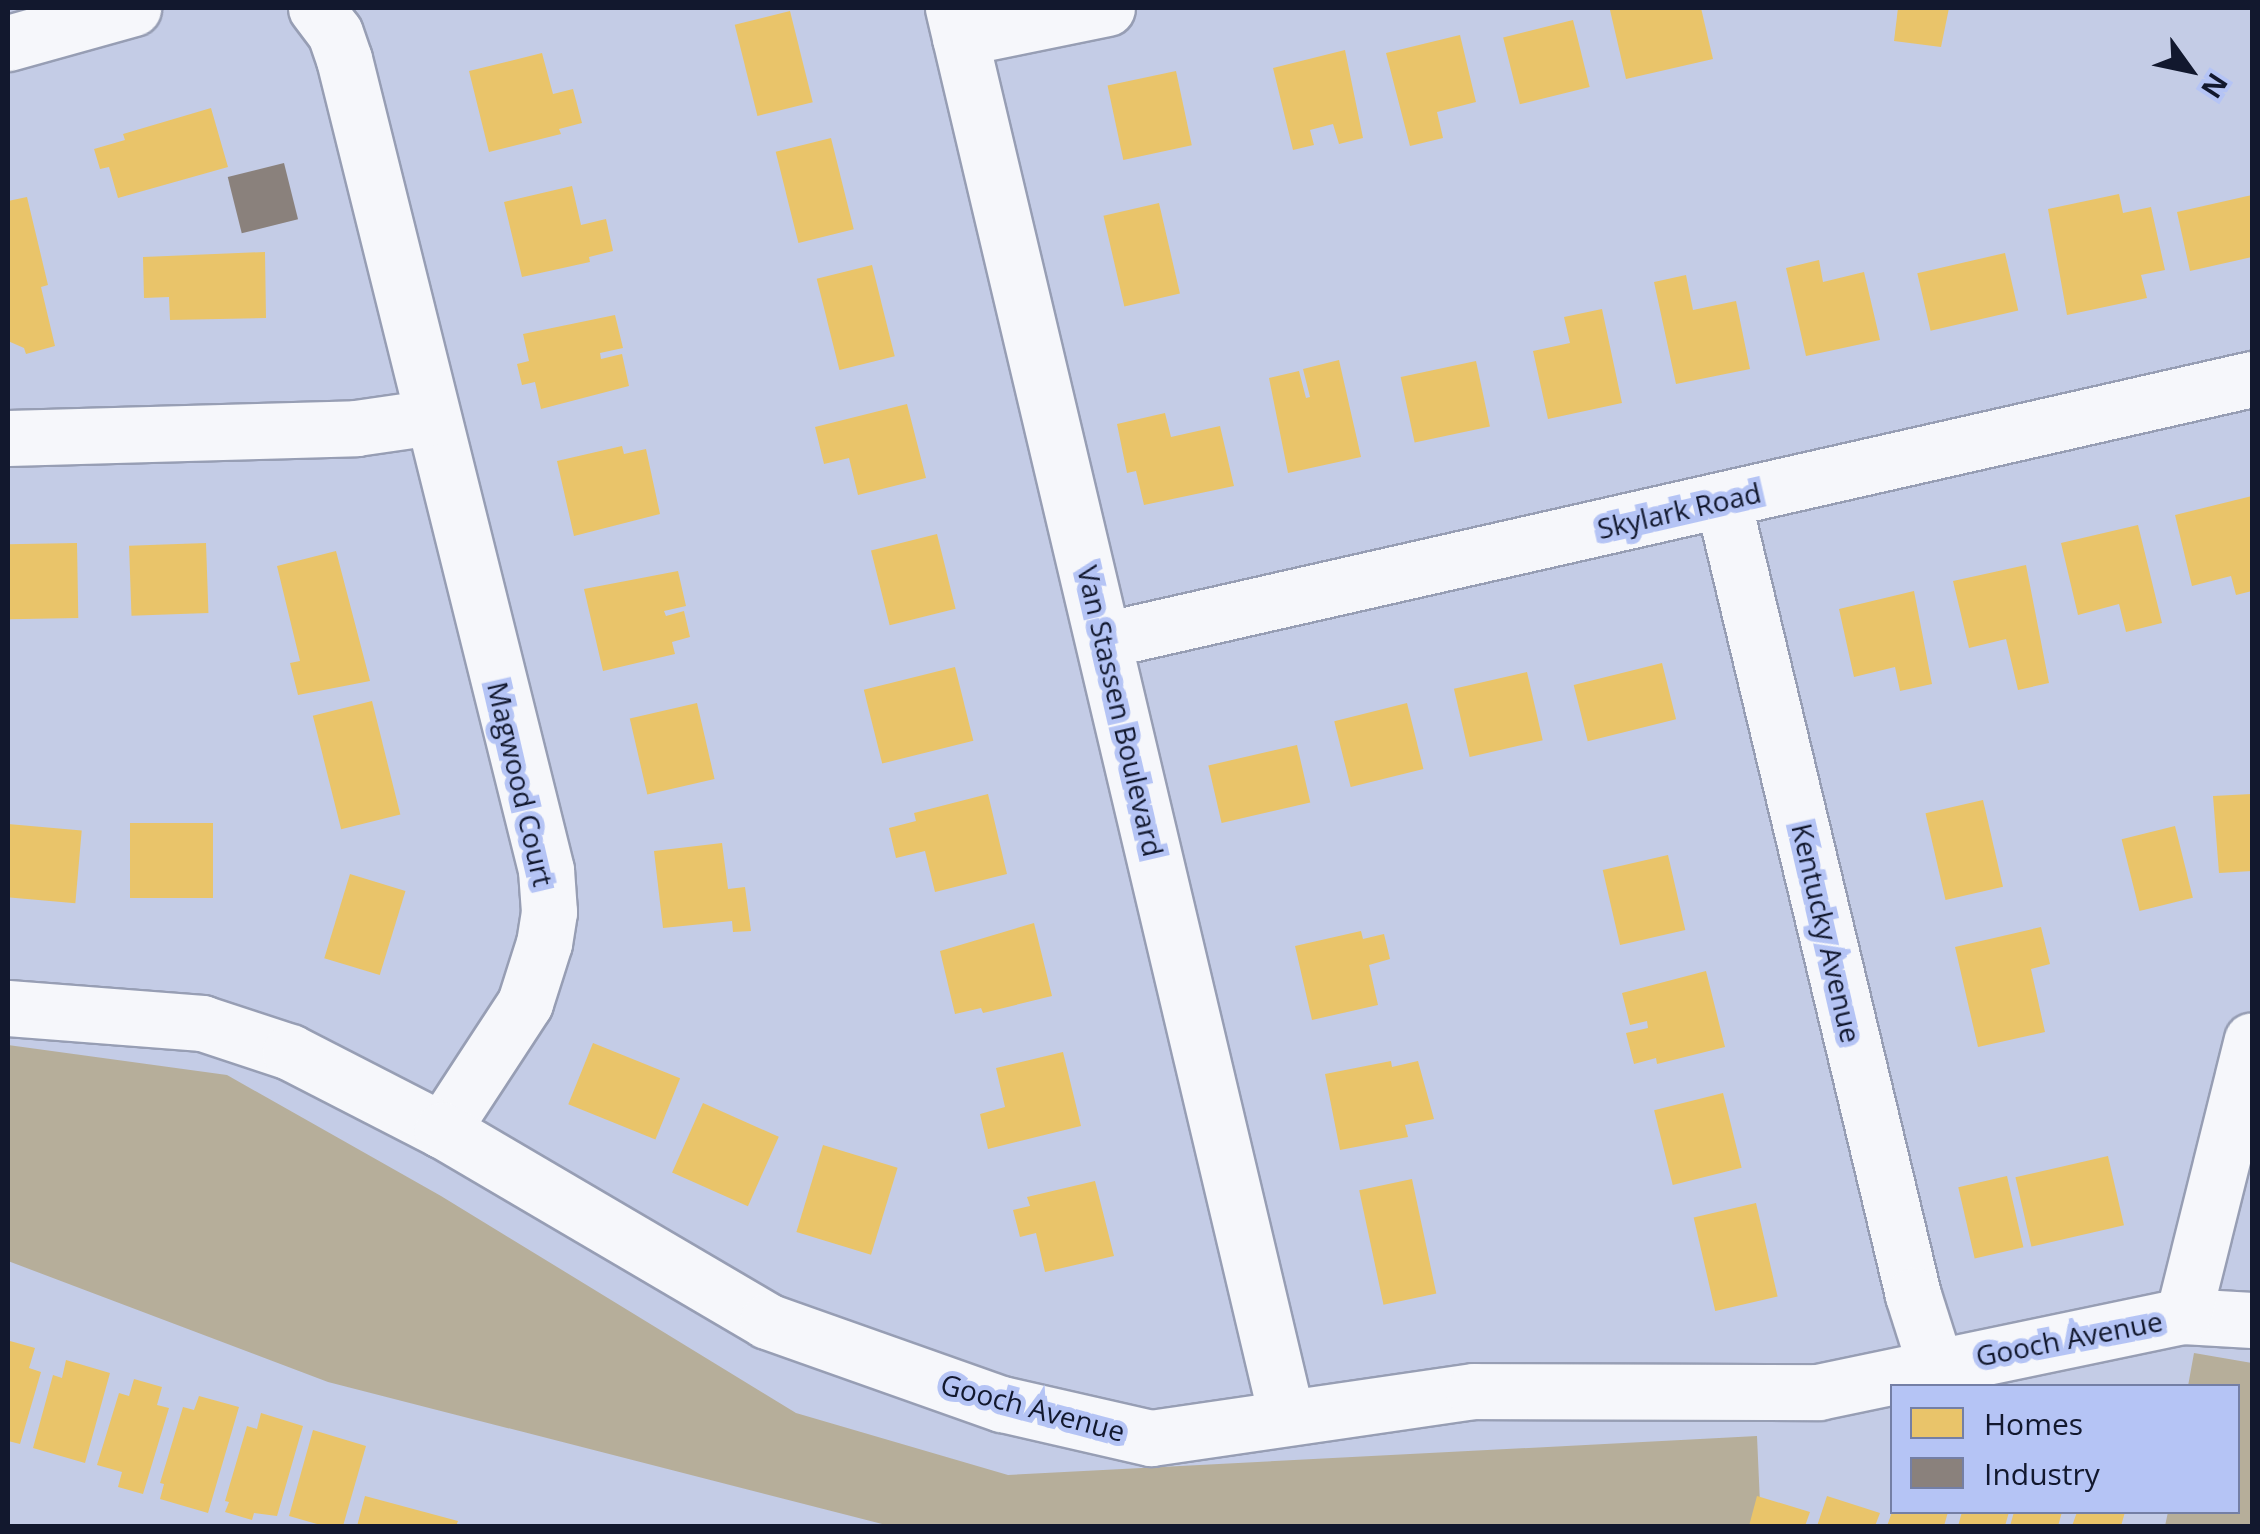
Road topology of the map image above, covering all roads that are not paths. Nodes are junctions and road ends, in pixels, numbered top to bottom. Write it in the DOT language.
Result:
graph roads {
  1 [pos="133,8"];
  2 [pos="316,8"];
  3 [pos="1106,8"];
  4 [pos="957,23"];
  5 [pos="8,43"];
  6 [pos="2252,379"];
  7 [pos="432,417"];
  8 [pos="8,438"];
  9 [pos="1723,500"];
  10 [pos="1104,640"];
  11 [pos="8,1008"];
  12 [pos="2252,1040"];
  13 [pos="442,1130"];
  14 [pos="2183,1316"];
  15 [pos="2252,1320"];
  16 [pos="1936,1364"];
  17 [pos="1286,1415"];
  1 -- 5 [label="street"];
  2 -- 7 [label="street, Magwood Court"];
  3 -- 4 [label="street"];
  4 -- 10 [label="street, Van Stassen Boulevard"];
  6 -- 9 [label="street, Skylark Road"];
  7 -- 8 [label="street"];
  7 -- 13 [label="street, Magwood Court"];
  9 -- 10 [label="street, Skylark Road"];
  9 -- 16 [label="street, Kentucky Avenue"];
  10 -- 17 [label="street, Van Stassen Boulevard"];
  11 -- 13 [label="street, Gooch Avenue"];
  12 -- 14 [label="street"];
  13 -- 17 [label="street, Gooch Avenue"];
  14 -- 15 [label="street, Gooch Avenue"];
  14 -- 16 [label="street, Gooch Avenue"];
  16 -- 17 [label="street, Gooch Avenue"];
}
